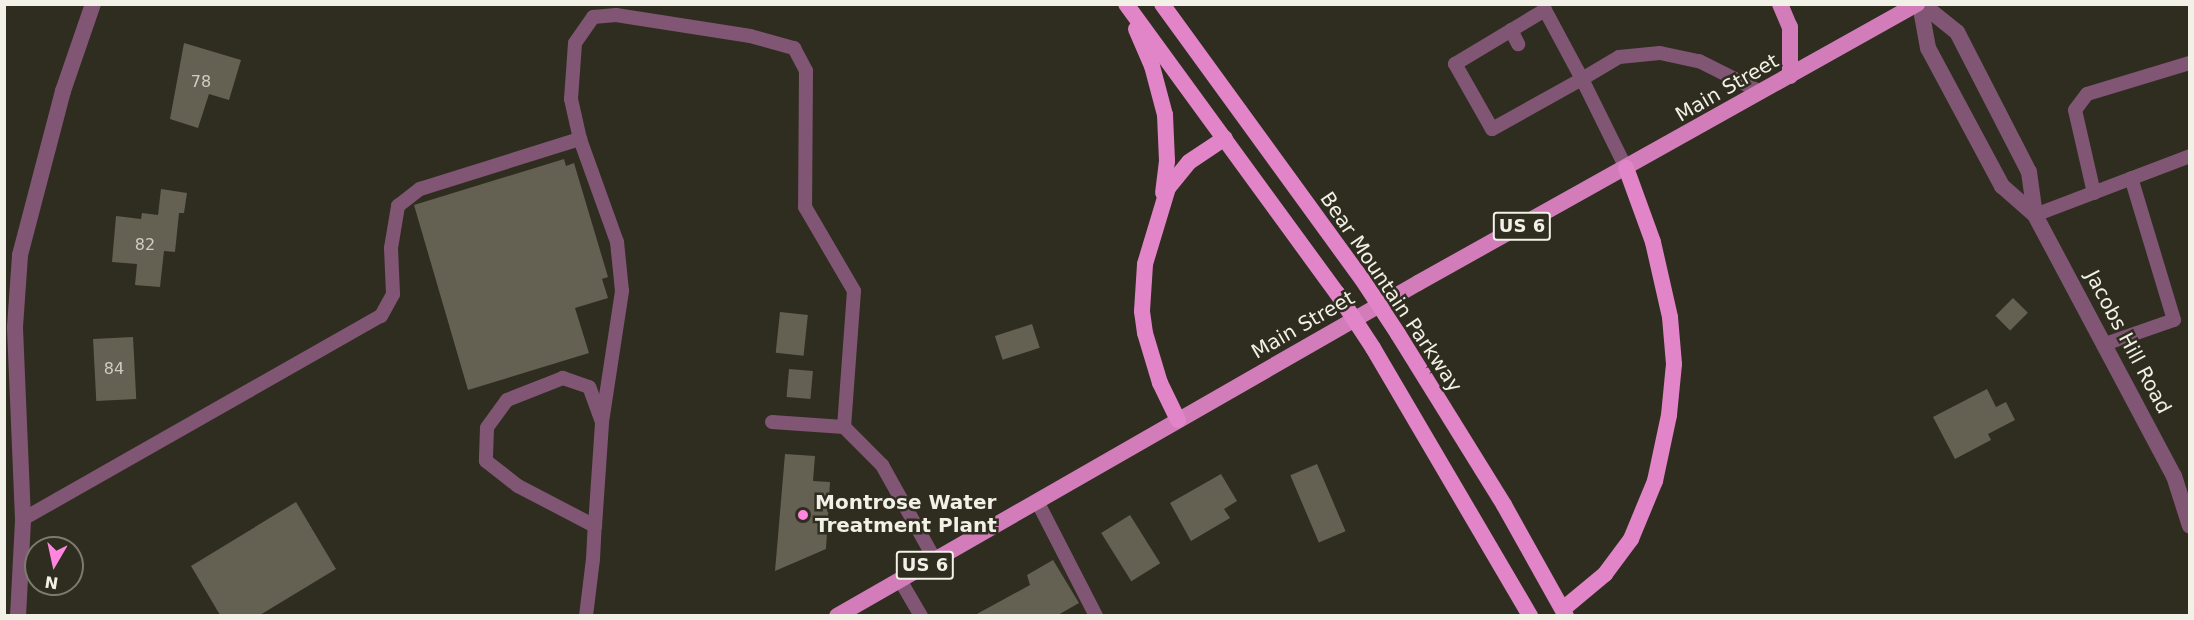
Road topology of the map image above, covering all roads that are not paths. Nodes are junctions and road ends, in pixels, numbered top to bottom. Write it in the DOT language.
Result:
graph roads {
  1 [pos="93,4"];
  2 [pos="1162,4"];
  3 [pos="1780,4"];
  4 [pos="1920,4"];
  5 [pos="1126,5"];
  6 [pos="1511,30"];
  7 [pos="1518,44"];
  8 [pos="2190,63"];
  9 [pos="1790,76"];
  10 [pos="1582,79"];
  11 [pos="1761,92"];
  12 [pos="1225,138"];
  13 [pos="579,139"];
  14 [pos="2190,156"];
  15 [pos="1626,168"];
  16 [pos="2131,178"];
  17 [pos="2094,192"];
  18 [pos="1161,206"];
  19 [pos="2036,215"];
  20 [pos="10,327"];
  21 [pos="2105,344"];
  22 [pos="1178,420"];
  23 [pos="602,422"];
  24 [pos="772,422"];
  25 [pos="844,427"];
  26 [pos="1037,501"];
  27 [pos="23,519"];
  28 [pos="595,526"];
  29 [pos="2190,526"];
  30 [pos="935,560"];
  31 [pos="900,580"];
  32 [pos="1564,612"];
  33 [pos="18,615"];
  34 [pos="586,615"];
  35 [pos="837,615"];
  36 [pos="921,615"];
  37 [pos="1096,615"];
  38 [pos="1530,615"];
  1 -- 20 [label="street"];
  2 -- 32 [label="highway, Bear Mountain Parkway, bridge"];
  3 -- 9 [label="main road"];
  4 -- 9 [label="main road, Main Street / US 6"];
  4 -- 19 [label="street, Jacobs Hill Road"];
  4 -- 19 [label="street, Jacobs Hill Road"];
  5 -- 12 [label="highway"];
  5 -- 18 [label="highway"];
  6 -- 7 [label="lane"];
  6 -- 10 [label="lane"];
  6 -- 10 [label="lane"];
  8 -- 17 [label="lane"];
  9 -- 11 [label="main road, Main Street / US 6"];
  10 -- 11 [label="lane"];
  10 -- 15 [label="lane"];
  11 -- 15 [label="main road, Main Street / US 6"];
  12 -- 18 [label="highway"];
  12 -- 38 [label="highway, bridge"];
  13 -- 23 [label="lane"];
  13 -- 25 [label="lane"];
  13 -- 27 [label="lane"];
  14 -- 16 [label="lane"];
  15 -- 22 [label="main road, Main Street / US 6"];
  15 -- 32 [label="highway"];
  16 -- 17 [label="lane"];
  16 -- 21 [label="lane"];
  17 -- 19 [label="lane"];
  18 -- 22 [label="highway"];
  19 -- 21 [label="street, Jacobs Hill Road"];
  20 -- 27 [label="street"];
  21 -- 29 [label="street, Jacobs Hill Road"];
  22 -- 26 [label="main road, Main Street / US 6"];
  23 -- 28 [label="lane"];
  23 -- 28 [label="lane"];
  24 -- 25 [label="lane"];
  25 -- 30 [label="lane"];
  26 -- 30 [label="main road, Main Street / US 6"];
  26 -- 37 [label="lane"];
  27 -- 33 [label="street"];
  28 -- 34 [label="lane"];
  30 -- 31 [label="main road, Main Street / US 6"];
  31 -- 35 [label="main road, Main Street / US 6"];
  31 -- 36 [label="lane"];
}
